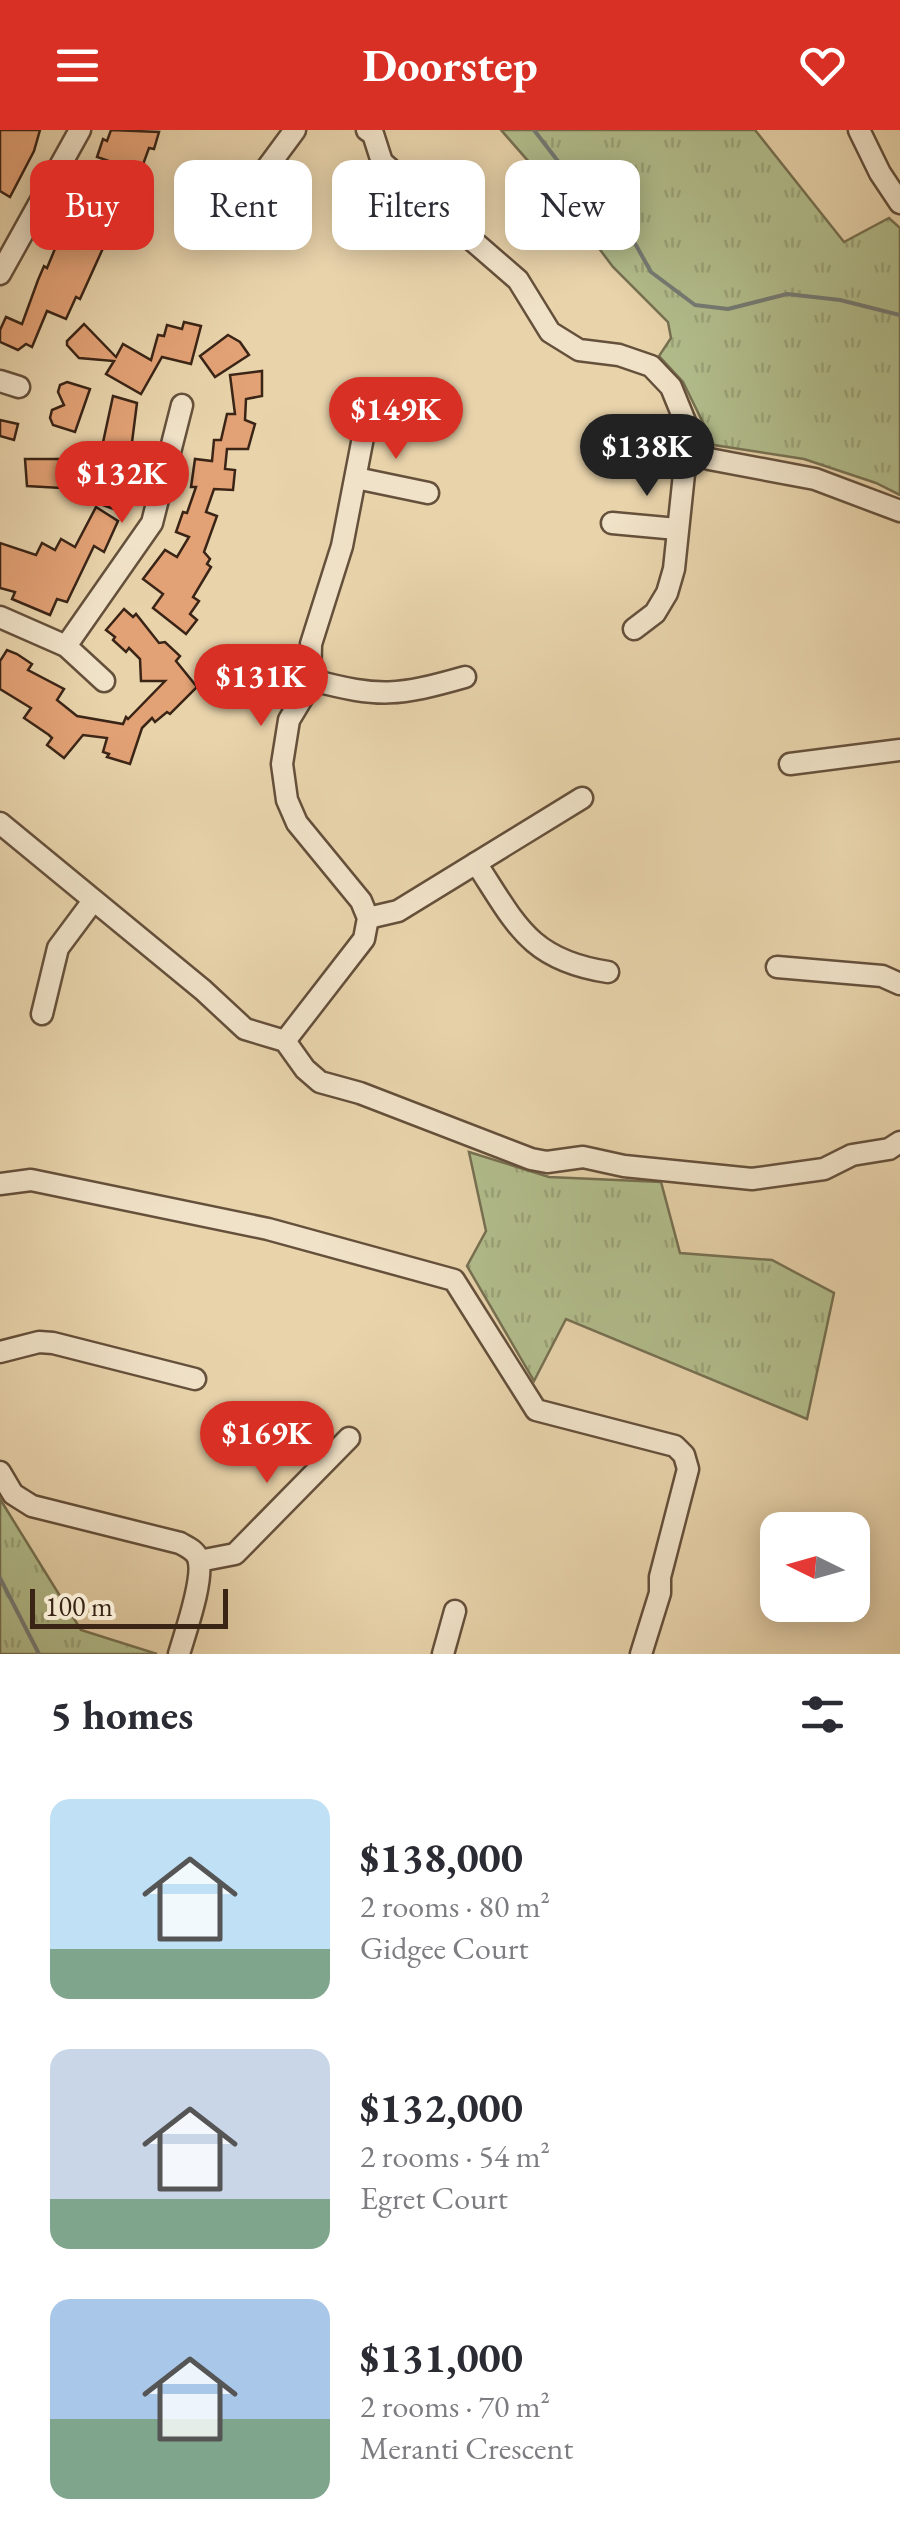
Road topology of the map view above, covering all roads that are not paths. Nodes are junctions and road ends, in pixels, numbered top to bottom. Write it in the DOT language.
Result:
graph roads {
  1 [pos="80,130"];
  2 [pos="295,130"];
  3 [pos="367,130"];
  4 [pos="859,130"];
  5 [pos="273,160"];
  6 [pos="900,203"];
  7 [pos="0,274"];
  8 [pos="371,396"];
  9 [pos="182,405"];
  10 [pos="694,446"];
  11 [pos="356,478"];
  12 [pos="428,493"];
  13 [pos="900,511"];
  14 [pos="612,523"];
  15 [pos="678,529"];
  16 [pos="0,617"];
  17 [pos="634,629"];
  18 [pos="66,646"];
  19 [pos="466,677"];
  20 [pos="104,680"];
  21 [pos="312,680"];
  22 [pos="900,750"];
  23 [pos="790,764"];
  24 [pos="582,798"];
  25 [pos="0,822"];
  26 [pos="476,863"];
  27 [pos="92,901"];
  28 [pos="368,918"];
  29 [pos="777,967"];
  30 [pos="608,972"];
  31 [pos="900,984"];
  32 [pos="42,1014"];
  33 [pos="285,1042"];
  34 [pos="894,1145"];
  35 [pos="900,1168"];
  36 [pos="0,1184"];
  37 [pos="0,1352"];
  38 [pos="195,1378"];
  39 [pos="349,1438"];
  40 [pos="0,1472"];
  41 [pos="200,1560"];
  42 [pos="455,1611"];
  43 [pos="179,1654"];
  44 [pos="443,1654"];
  45 [pos="641,1654"];
  1 -- 7 [label="street"];
  2 -- 5 [label="street"];
  3 -- 10 [label="street"];
  4 -- 6 [label="street"];
  8 -- 11 [label="street"];
  9 -- 18 [label="street"];
  10 -- 13 [label="street"];
  10 -- 15 [label="street"];
  11 -- 12 [label="street"];
  11 -- 21 [label="street"];
  14 -- 15 [label="street"];
  15 -- 17 [label="street"];
  16 -- 18 [label="street"];
  18 -- 20 [label="street"];
  19 -- 21 [label="street"];
  21 -- 28 [label="street"];
  22 -- 23 [label="street"];
  24 -- 26 [label="street"];
  25 -- 27 [label="street"];
  26 -- 28 [label="street"];
  26 -- 30 [label="street"];
  27 -- 32 [label="street"];
  27 -- 33 [label="street"];
  28 -- 33 [label="street"];
  29 -- 31 [label="street"];
  33 -- 34 [label="street"];
  34 -- 35 [label="street"];
  36 -- 45 [label="street"];
  37 -- 38 [label="street"];
  39 -- 41 [label="street"];
  40 -- 41 [label="street"];
  41 -- 43 [label="street"];
  42 -- 44 [label="street"];
}
